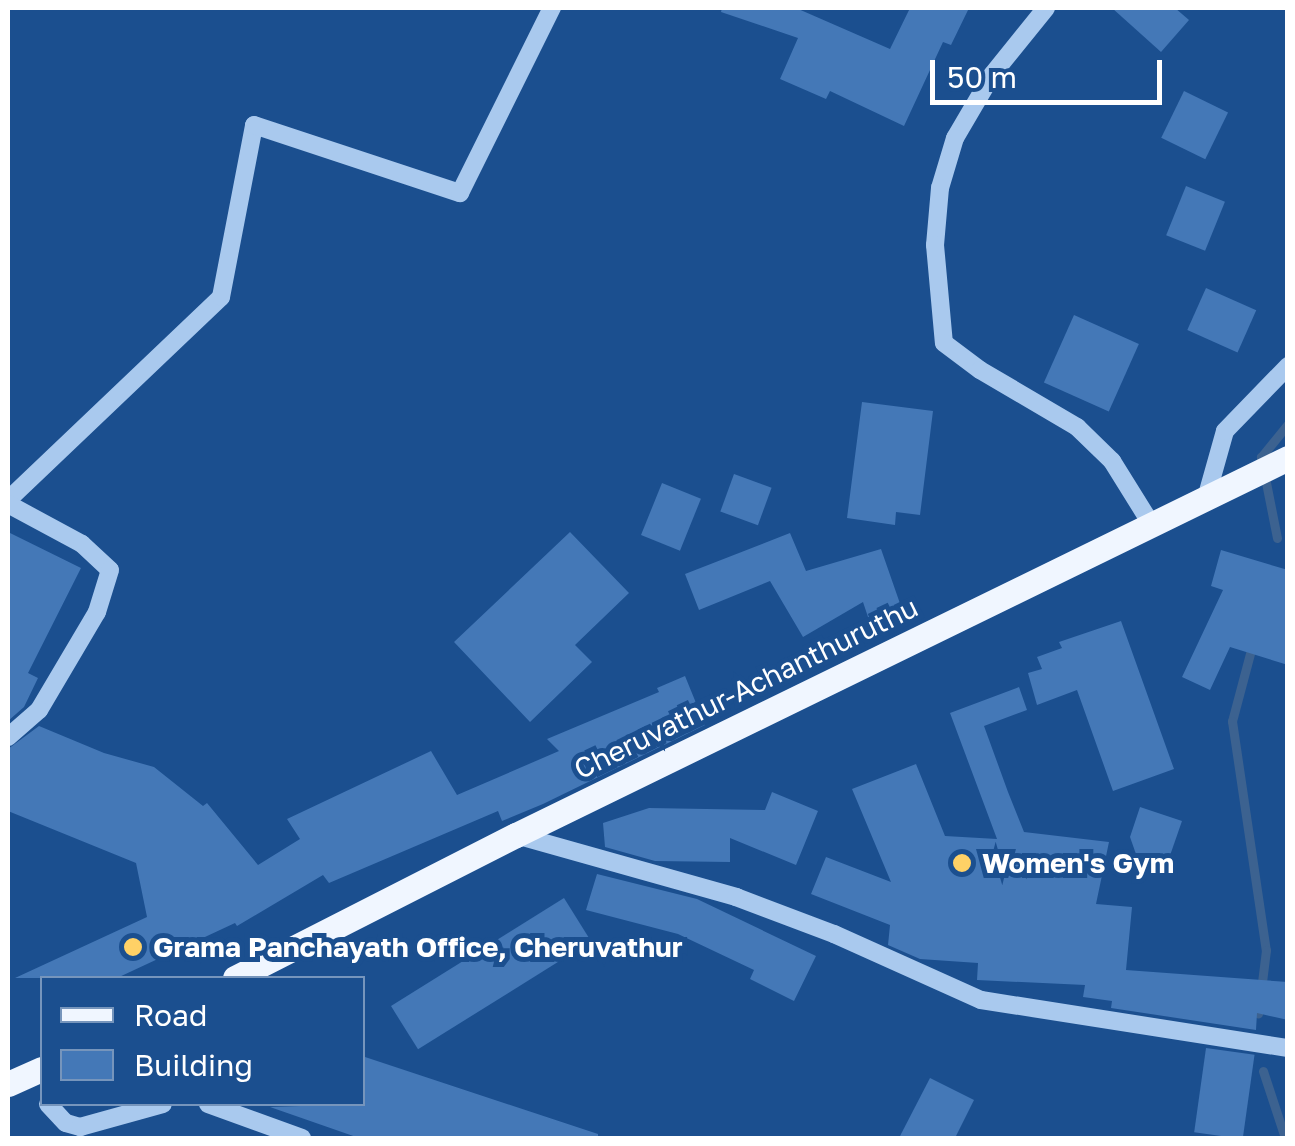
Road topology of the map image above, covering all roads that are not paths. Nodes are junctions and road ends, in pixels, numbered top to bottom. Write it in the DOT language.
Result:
graph roads {
  1 [pos="552,8"];
  2 [pos="1046,8"];
  3 [pos="1288,366"];
  4 [pos="1285,459"];
  5 [pos="1213,492"];
  6 [pos="8,502"];
  7 [pos="1150,522"];
  8 [pos="8,737"];
  9 [pos="516,834"];
  10 [pos="239,976"];
  11 [pos="1288,1048"];
  12 [pos="50,1106"];
  13 [pos="155,1106"];
  14 [pos="214,1106"];
  15 [pos="302,1138"];
  1 -- 6 [label="street"];
  2 -- 7 [label="street"];
  3 -- 5 [label="street"];
  4 -- 5 [label="main road, Cheruvathur-Achanthuruthu"];
  5 -- 7 [label="main road, Cheruvathur-Achanthuruthu"];
  6 -- 8 [label="street"];
  7 -- 9 [label="main road, Cheruvathur-Achanthuruthu"];
  9 -- 10 [label="main road, Cheruvathur-Achanthuruthu"];
  9 -- 11 [label="street"];
  12 -- 13 [label="street"];
  14 -- 15 [label="street"];
}
